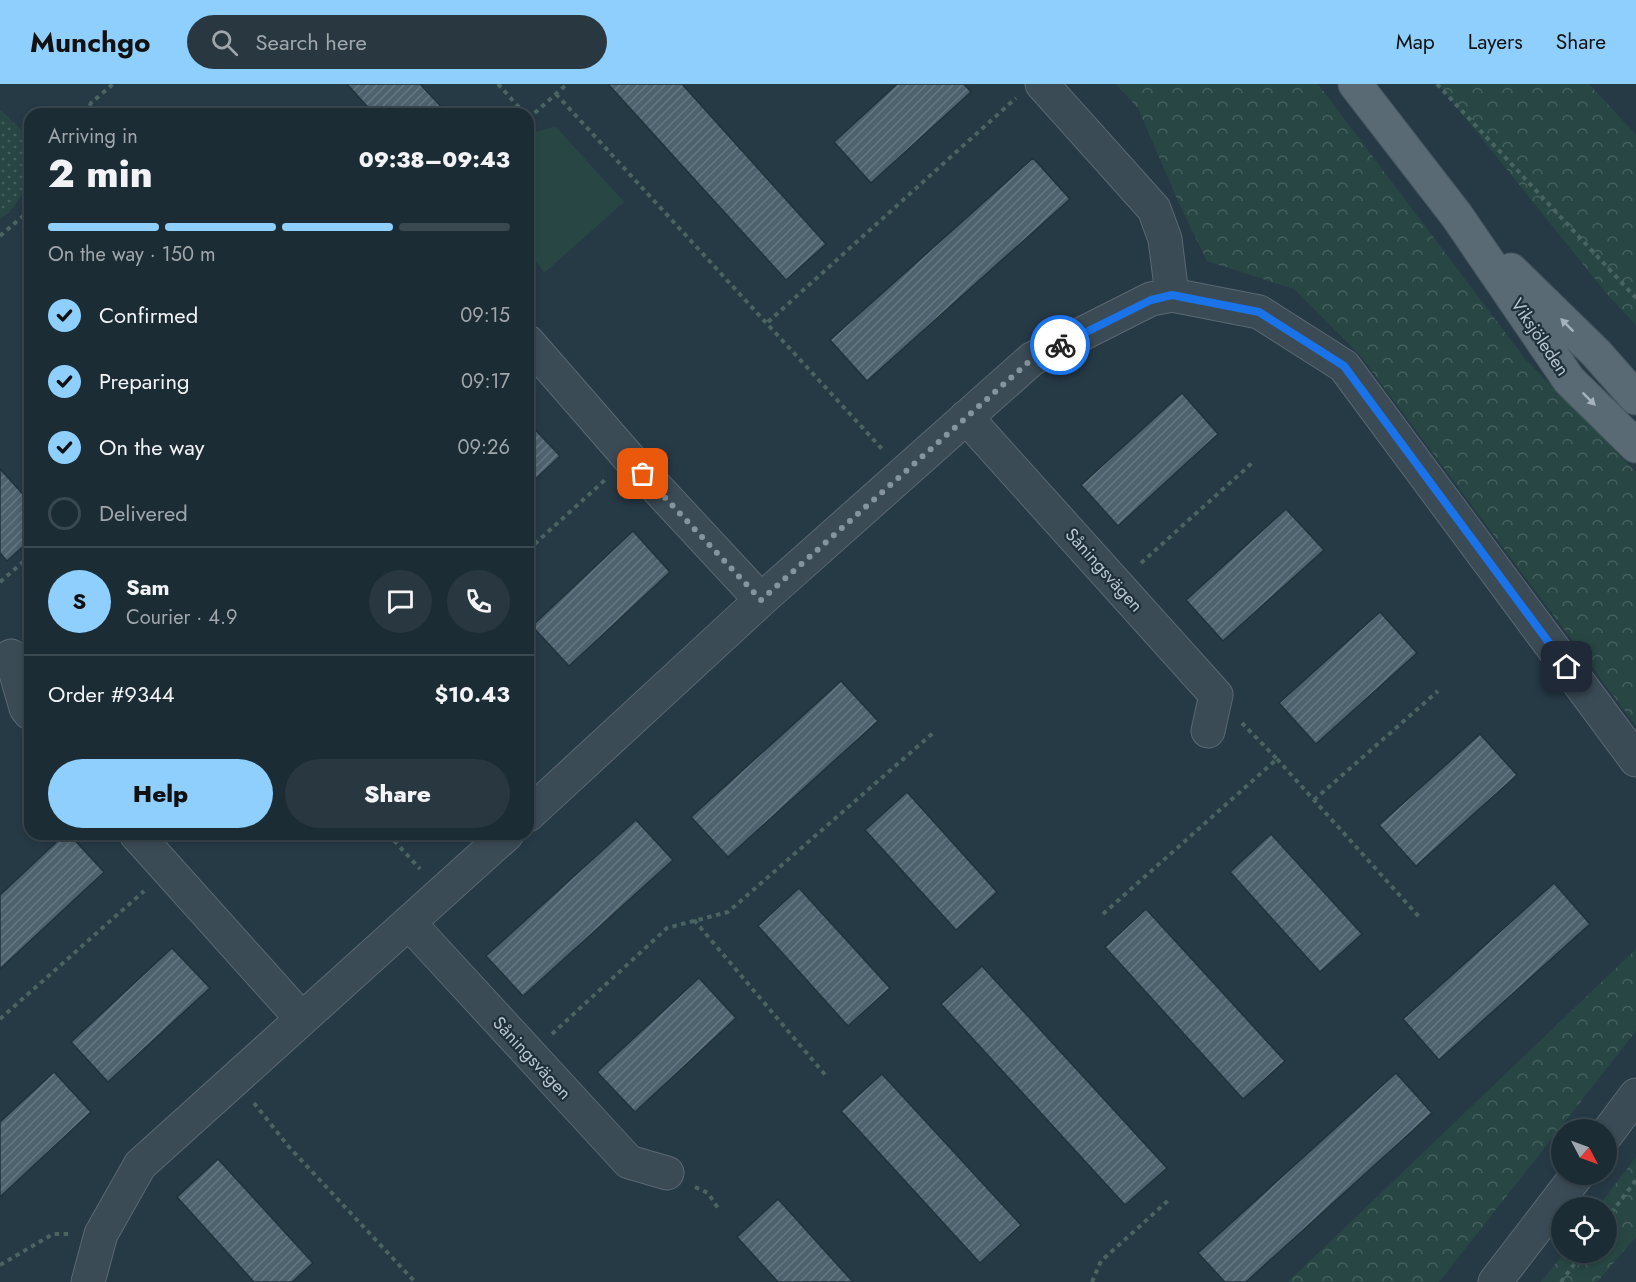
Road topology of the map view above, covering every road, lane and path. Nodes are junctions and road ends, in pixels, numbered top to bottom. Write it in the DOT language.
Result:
graph roads {
  1 [pos="113,84"];
  2 [pos="498,84"];
  3 [pos="567,84"];
  4 [pos="1356,84"];
  5 [pos="1437,84"];
  6 [pos="1030,91"];
  7 [pos="556,94"];
  8 [pos="89,108"];
  9 [pos="519,108"];
  10 [pos="534,111"];
  11 [pos="24,215"];
  12 [pos="1457,216"];
  13 [pos="0,236"];
  14 [pos="1172,295"];
  15 [pos="1636,298"];
  16 [pos="768,322"];
  17 [pos="534,349"];
  18 [pos="1636,398"];
  19 [pos="966,417"];
  20 [pos="1636,446"];
  21 [pos="628,458"];
  22 [pos="1252,463"];
  23 [pos="904,473"];
  24 [pos="534,544"];
  25 [pos="24,561"];
  26 [pos="0,582"];
  27 [pos="1116,584"];
  28 [pos="761,600"];
  29 [pos="11,656"];
  30 [pos="1438,691"];
  31 [pos="1216,694"];
  32 [pos="24,701"];
  33 [pos="1208,731"];
  34 [pos="933,733"];
  35 [pos="1277,759"];
  36 [pos="1636,760"];
  37 [pos="1314,800"];
  38 [pos="534,809"];
  39 [pos="141,840"];
  40 [pos="393,840"];
  41 [pos="500,840"];
  42 [pos="168,871"];
  43 [pos="442,894"];
  44 [pos="1103,914"];
  45 [pos="1421,919"];
  46 [pos="694,920"];
  47 [pos="410,924"];
  48 [pos="0,1019"];
  49 [pos="302,1019"];
  50 [pos="529,1055"];
  51 [pos="827,1077"];
  52 [pos="235,1079"];
  53 [pos="1636,1095"];
  54 [pos="1617,1120"];
  55 [pos="667,1173"];
  56 [pos="1636,1180"];
  57 [pos="1570,1185"];
  58 [pos="1170,1199"];
  59 [pos="1617,1205"];
  60 [pos="101,1234"];
  61 [pos="1575,1263"];
  62 [pos="0,1264"];
  63 [pos="88,1282"];
  64 [pos="416,1282"];
  65 [pos="1092,1282"];
  66 [pos="1495,1282"];
  67 [pos="1561,1282"];
  1 -- 8 [label="path"];
  2 -- 9 [label="path"];
  3 -- 7 [label="path"];
  4 -- 12 [label="main road, Viksjöleden"];
  5 -- 15 [label="path"];
  6 -- 14 [label="street"];
  6 -- 16 [label="path"];
  7 -- 10 [label="path"];
  7 -- 16 [label="path"];
  11 -- 13 [label="path"];
  18 -- 12 [label="main road, Viksjöleden, one-way"];
  12 -- 20 [label="main road, Viksjöleden, one-way"];
  14 -- 19 [label="street"];
  14 -- 36 [label="street"];
  16 -- 23 [label="path"];
  17 -- 21 [label="street"];
  19 -- 23 [label="street"];
  19 -- 27 [label="street, Såningsvägen"];
  21 -- 24 [label="path"];
  21 -- 28 [label="street"];
  22 -- 27 [label="path"];
  23 -- 28 [label="street"];
  25 -- 26 [label="path"];
  27 -- 31 [label="street, Såningsvägen"];
  28 -- 38 [label="street"];
  29 -- 32 [label="street"];
  30 -- 37 [label="path"];
  31 -- 33 [label="street"];
  31 -- 35 [label="path"];
  34 -- 46 [label="path"];
  35 -- 37 [label="path"];
  35 -- 44 [label="path"];
  37 -- 45 [label="path"];
  39 -- 42 [label="street"];
  40 -- 43 [label="path"];
  41 -- 43 [label="street"];
  42 -- 48 [label="path"];
  42 -- 49 [label="street"];
  43 -- 47 [label="street"];
  46 -- 50 [label="path"];
  46 -- 51 [label="path"];
  47 -- 49 [label="street"];
  47 -- 50 [label="street, Såningsvägen"];
  49 -- 52 [label="street"];
  50 -- 55 [label="street, Såningsvägen"];
  52 -- 60 [label="street"];
  52 -- 64 [label="path"];
  53 -- 54 [label="street"];
  56 -- 59 [label="path"];
  57 -- 66 [label="street"];
  58 -- 65 [label="path"];
  60 -- 62 [label="path"];
  60 -- 63 [label="street"];
  61 -- 67 [label="path"];
}
